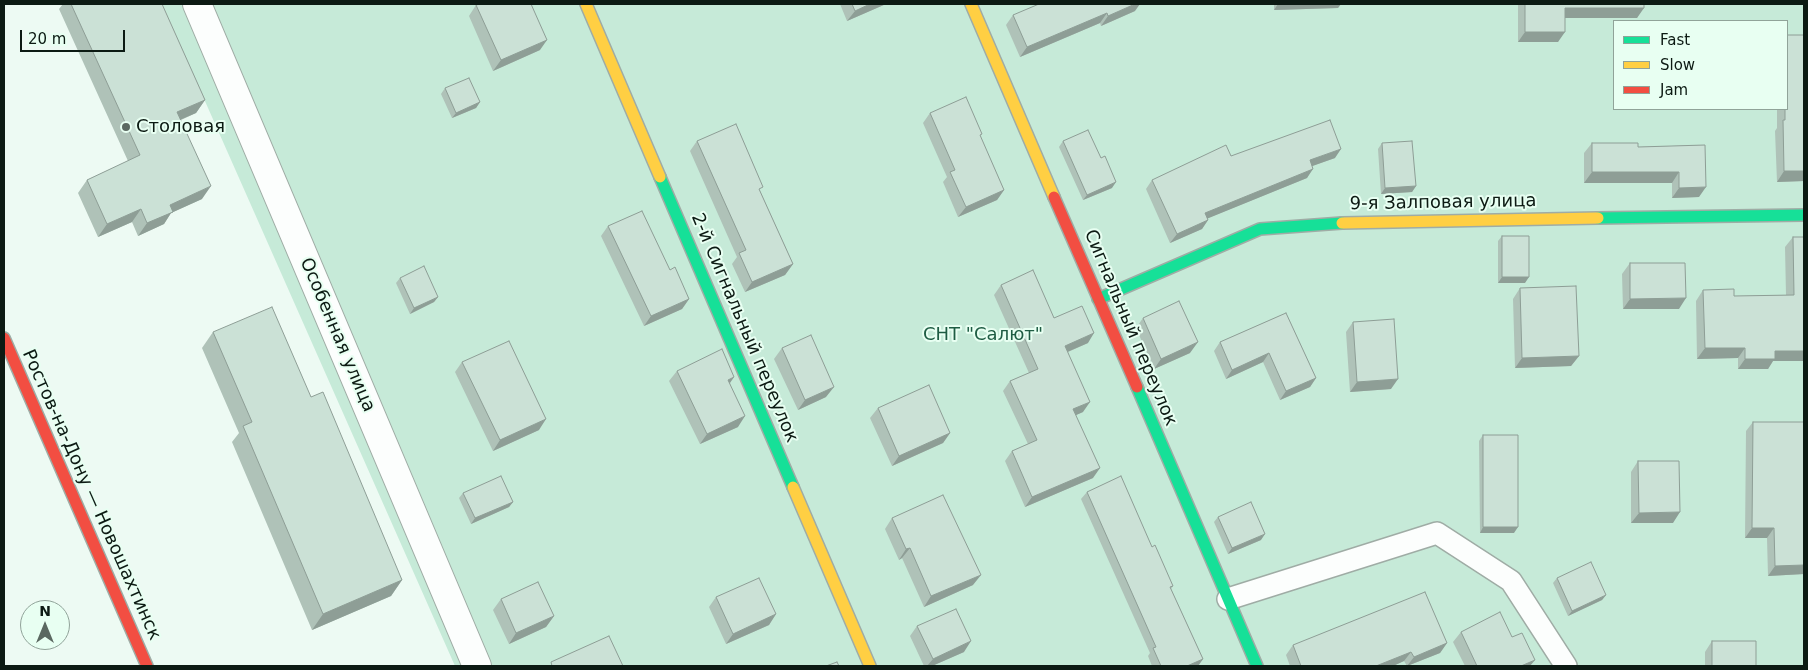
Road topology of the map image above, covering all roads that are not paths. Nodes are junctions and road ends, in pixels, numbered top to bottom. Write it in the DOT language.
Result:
graph roads {
  1 [pos="197,4"];
  2 [pos="586,4"];
  3 [pos="971,4"];
  4 [pos="1804,215"];
  5 [pos="1098,299"];
  6 [pos="4,338"];
  7 [pos="1228,599"];
  8 [pos="147,666"];
  9 [pos="477,666"];
  10 [pos="870,666"];
  11 [pos="1257,666"];
  12 [pos="1566,666"];
  1 -- 9 [label="street, Особенная улица"];
  2 -- 10 [label="street, 2-й Сигнальный переулок"];
  3 -- 5 [label="street, Сигнальный переулок"];
  4 -- 5 [label="street, 9-я Залповая улица"];
  5 -- 7 [label="street, Сигнальный переулок"];
  6 -- 8 [label="street, Ростов-на-Дону — Новошахтинск"];
  7 -- 11 [label="street, Сигнальный переулок"];
  7 -- 12 [label="lane"];
}
